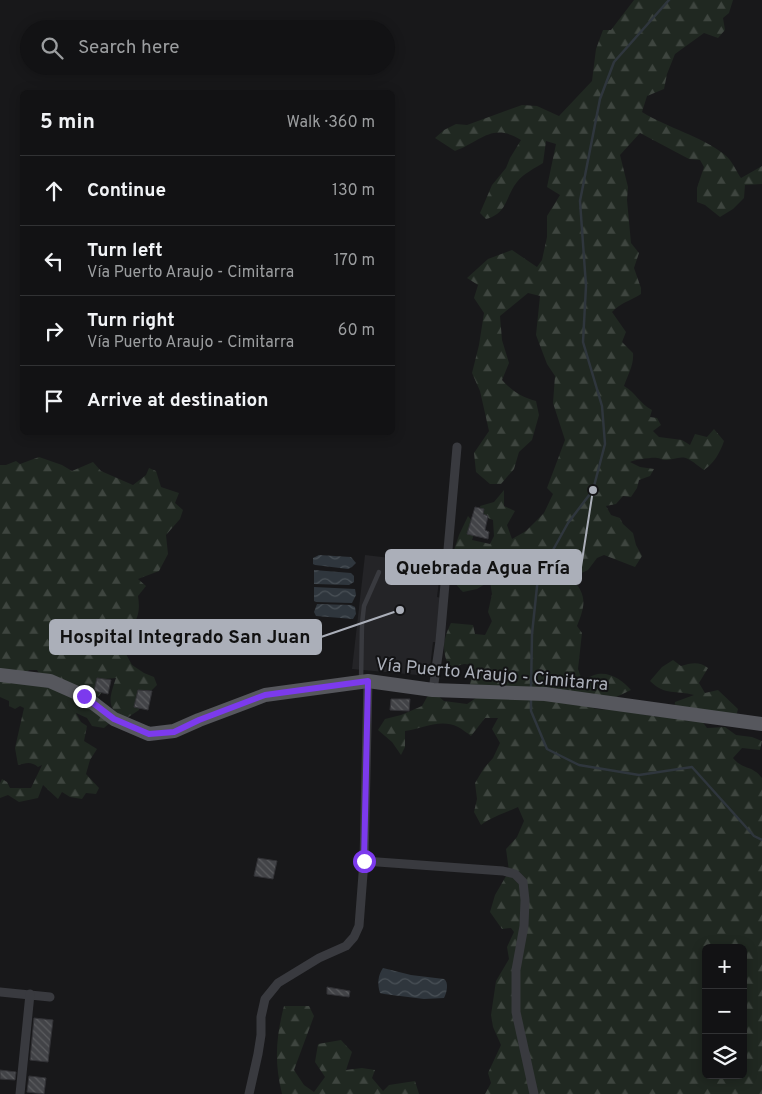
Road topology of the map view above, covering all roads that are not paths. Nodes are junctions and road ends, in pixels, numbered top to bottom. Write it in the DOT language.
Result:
graph roads {
  1 [pos="457,447"];
  2 [pos="379,572"];
  3 [pos="0,675"];
  4 [pos="364,682"];
  5 [pos="433,690"];
  6 [pos="762,724"];
  7 [pos="364,861"];
  8 [pos="0,992"];
  9 [pos="30,994"];
  10 [pos="50,997"];
  11 [pos="20,1094"];
  12 [pos="248,1094"];
  13 [pos="534,1094"];
  1 -- 5 [label="street"];
  2 -- 4 [label="lane"];
  3 -- 4 [label="main road, Vía Puerto Araujo - Cimitarra"];
  4 -- 5 [label="main road, Vía Puerto Araujo - Cimitarra"];
  4 -- 7 [label="street"];
  5 -- 6 [label="main road, Vía Puerto Araujo - Cimitarra"];
  7 -- 12 [label="street"];
  7 -- 13 [label="street"];
  8 -- 9 [label="street"];
  9 -- 10 [label="street"];
  9 -- 11 [label="street"];
}
